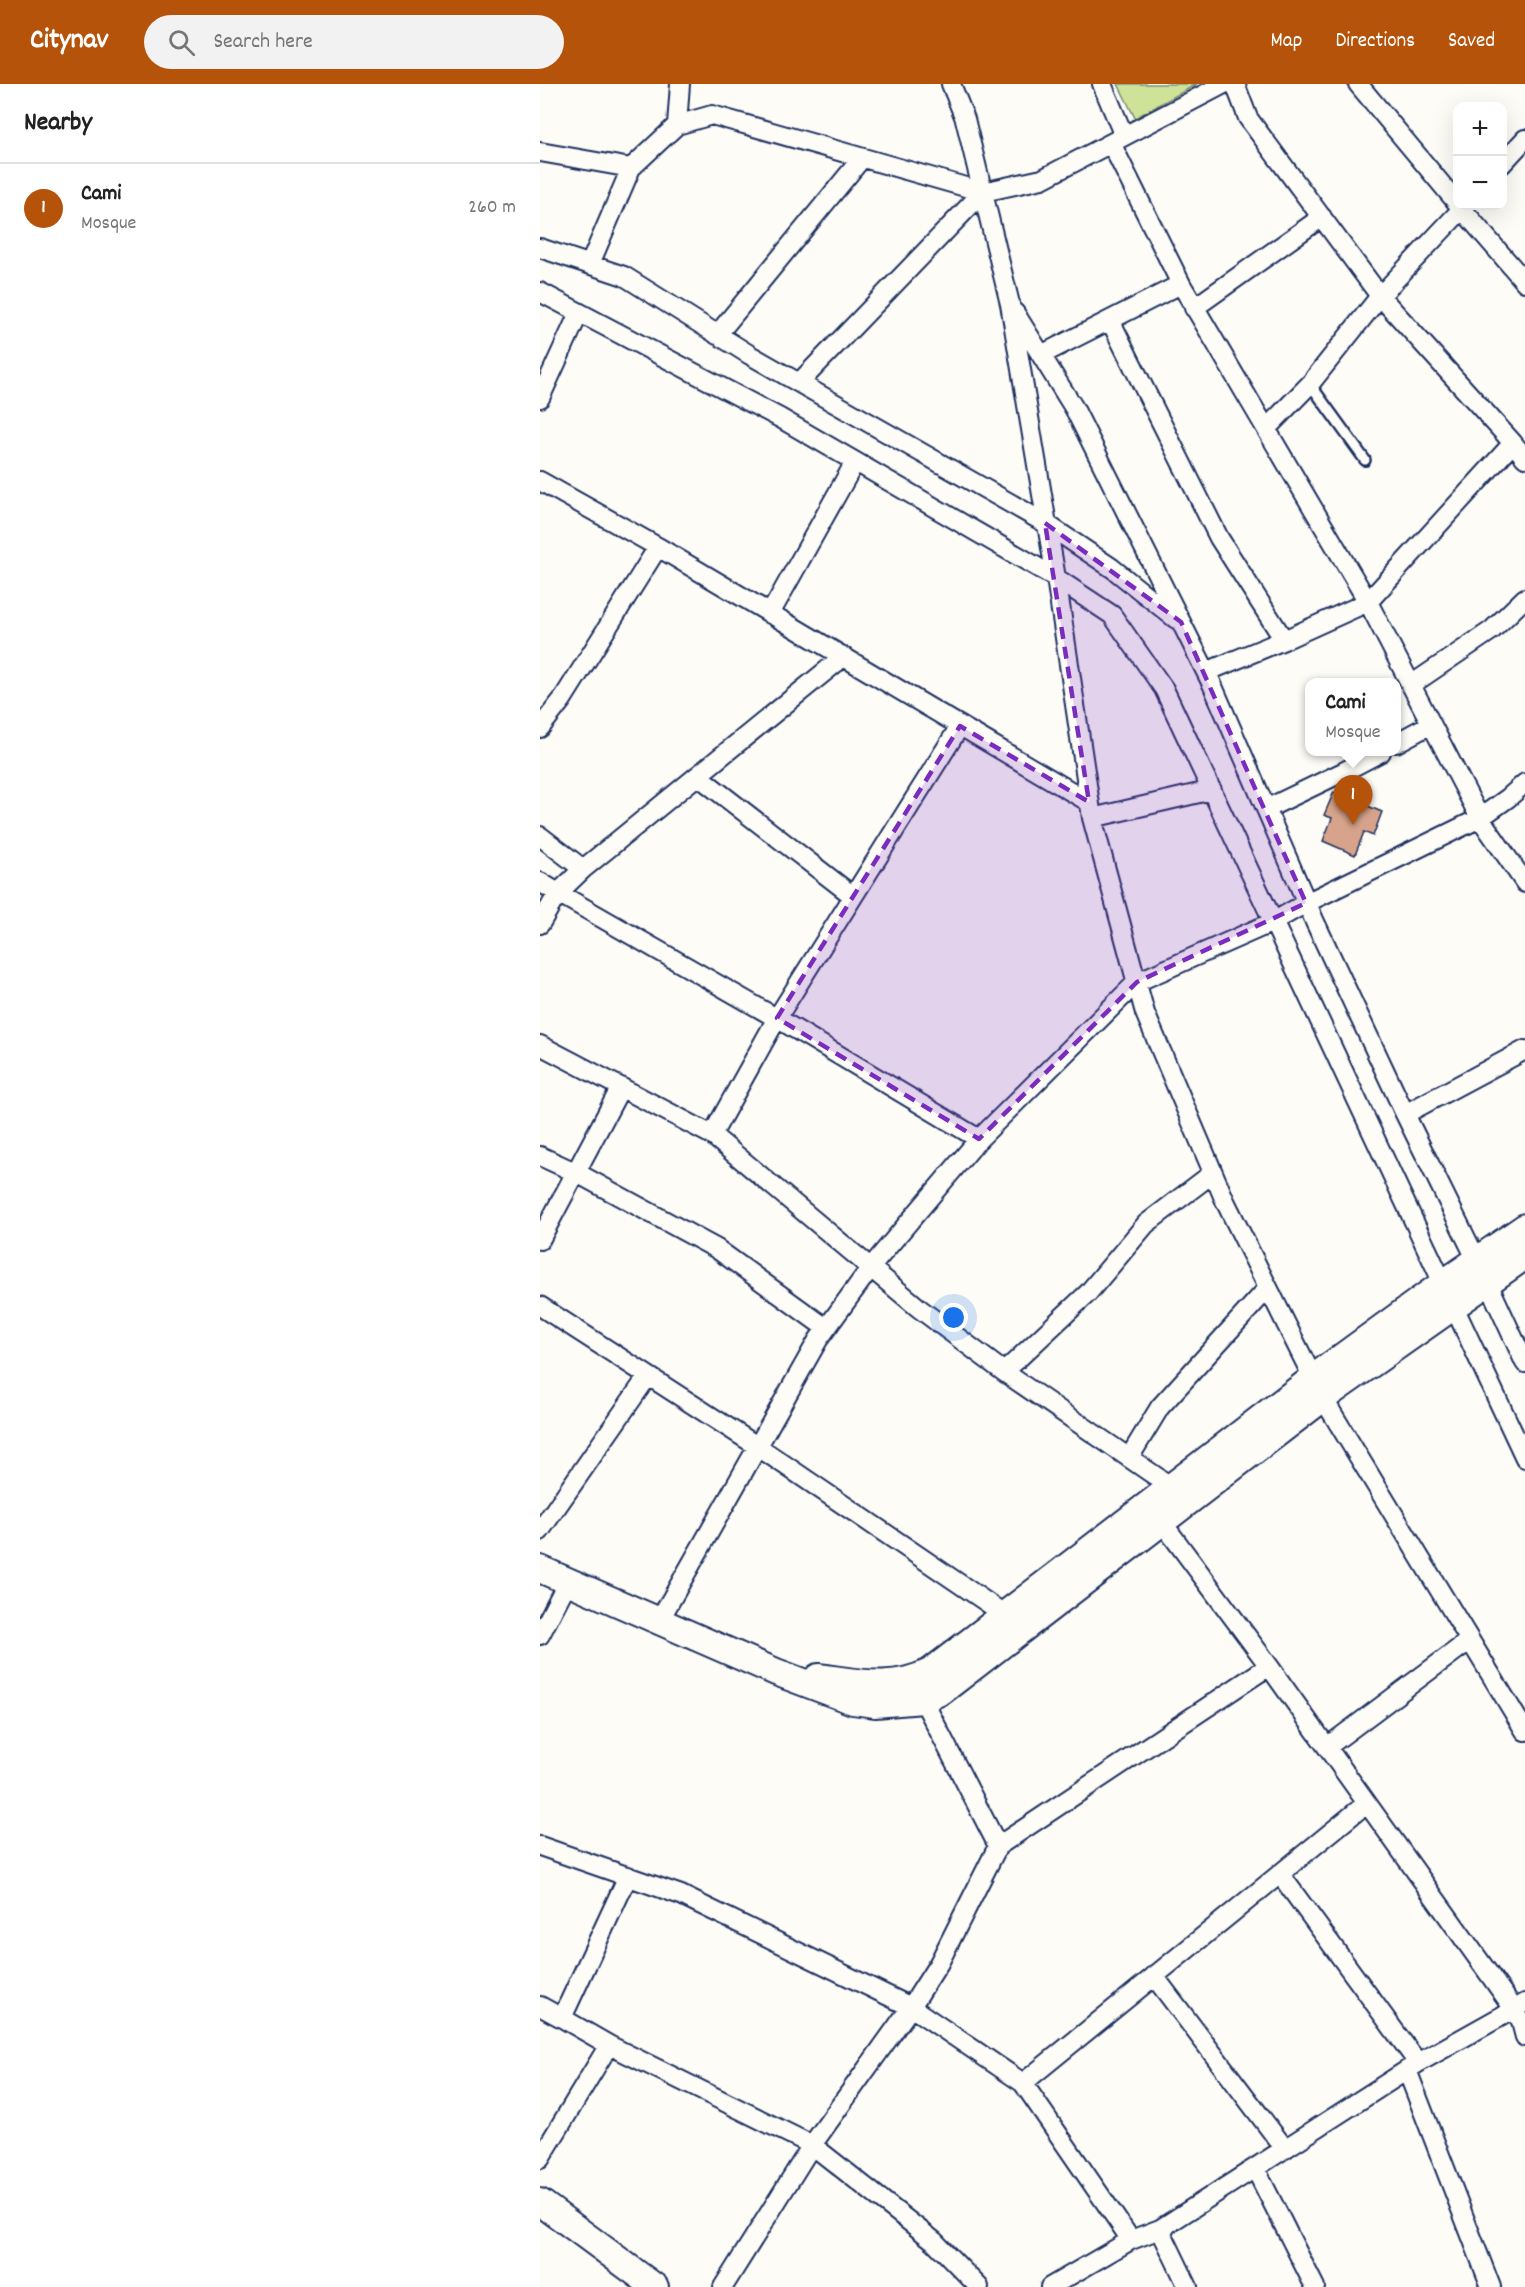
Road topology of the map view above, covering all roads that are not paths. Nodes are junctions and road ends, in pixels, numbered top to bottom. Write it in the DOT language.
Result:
graph roads {
  1 [pos="680,84"];
  2 [pos="951,84"];
  3 [pos="1102,84"];
  4 [pos="1224,84"];
  5 [pos="1235,84"];
  6 [pos="1366,87"];
  7 [pos="677,125"];
  8 [pos="1525,139"];
  9 [pos="1118,140"];
  10 [pos="540,152"];
  11 [pos="862,158"];
  12 [pos="1507,159"];
  13 [pos="631,168"];
  14 [pos="983,192"];
  15 [pos="1453,196"];
  16 [pos="1457,210"];
  17 [pos="1464,210"];
  18 [pos="1322,217"];
  19 [pos="540,248"];
  20 [pos="590,264"];
  21 [pos="1525,282"];
  22 [pos="1180,284"];
  23 [pos="540,292"];
  24 [pos="1380,296"];
  25 [pos="1010,304"];
  26 [pos="1194,308"];
  27 [pos="579,313"];
  28 [pos="1110,320"];
  29 [pos="717,335"];
  30 [pos="1041,355"];
  31 [pos="799,383"];
  32 [pos="1311,384"];
  33 [pos="540,398"];
  34 [pos="1267,428"];
  35 [pos="1513,443"];
  36 [pos="1525,458"];
  37 [pos="1365,460"];
  38 [pos="855,462"];
  39 [pos="540,481"];
  40 [pos="1045,523"];
  41 [pos="658,547"];
  42 [pos="1056,578"];
  43 [pos="1525,598"];
  44 [pos="1368,602"];
  45 [pos="770,614"];
  46 [pos="1181,622"];
  47 [pos="1284,640"];
  48 [pos="843,657"];
  49 [pos="1206,672"];
  50 [pos="1411,685"];
  51 [pos="1431,724"];
  52 [pos="960,726"];
  53 [pos="540,728"];
  54 [pos="1401,740"];
  55 [pos="1373,756"];
  56 [pos="698,776"];
  57 [pos="1525,783"];
  58 [pos="1212,790"];
  59 [pos="1266,809"];
  60 [pos="1090,810"];
  61 [pos="1480,818"];
  62 [pos="540,837"];
  63 [pos="583,869"];
  64 [pos="540,882"];
  65 [pos="1525,883"];
  66 [pos="558,893"];
  67 [pos="853,896"];
  68 [pos="1306,903"];
  69 [pos="1273,922"];
  70 [pos="540,924"];
  71 [pos="1137,982"];
  72 [pos="777,1018"];
  73 [pos="540,1045"];
  74 [pos="1525,1050"];
  75 [pos="621,1087"];
  76 [pos="1405,1114"];
  77 [pos="712,1135"];
  78 [pos="979,1138"];
  79 [pos="540,1156"];
  80 [pos="577,1173"];
  81 [pos="1213,1173"];
  82 [pos="1525,1227"];
  83 [pos="540,1240"];
  84 [pos="1525,1256"];
  85 [pos="871,1267"];
  86 [pos="1483,1272"];
  87 [pos="1268,1288"];
  88 [pos="1448,1295"];
  89 [pos="540,1306"];
  90 [pos="826,1328"];
  91 [pos="1525,1363"];
  92 [pos="1004,1372"];
  93 [pos="648,1376"];
  94 [pos="1318,1388"];
  95 [pos="758,1446"];
  96 [pos="1130,1458"];
  97 [pos="1525,1458"];
  98 [pos="1177,1495"];
  99 [pos="1162,1522"];
  100 [pos="540,1531"];
  101 [pos="540,1569"];
  102 [pos="568,1581"];
  103 [pos="1004,1614"];
  104 [pos="659,1621"];
  105 [pos="540,1635"];
  106 [pos="1470,1640"];
  107 [pos="1269,1666"];
  108 [pos="776,1672"];
  109 [pos="923,1700"];
  110 [pos="1525,1731"];
  111 [pos="1327,1747"];
  112 [pos="1367,1803"];
  113 [pos="540,1846"];
  114 [pos="998,1846"];
  115 [pos="1280,1874"];
  116 [pos="628,1876"];
  117 [pos="1154,1976"];
  118 [pos="540,2006"];
  119 [pos="1519,2006"];
  120 [pos="911,2007"];
  121 [pos="562,2018"];
  122 [pos="1525,2037"];
  123 [pos="609,2045"];
  124 [pos="1413,2067"];
  125 [pos="1023,2083"];
  126 [pos="812,2145"];
  127 [pos="1285,2149"];
  128 [pos="540,2159"];
  129 [pos="1254,2168"];
  130 [pos="540,2202"];
  131 [pos="1160,2229"];
  132 [pos="1131,2240"];
  133 [pos="655,2287"];
  134 [pos="723,2287"];
  135 [pos="979,2287"];
  136 [pos="1050,2287"];
  137 [pos="1188,2287"];
  138 [pos="1315,2287"];
  139 [pos="1491,2287"];
  1 -- 7 [label="street"];
  2 -- 14 [label="street"];
  3 -- 9 [label="street"];
  4 -- 9 [label="street"];
  5 -- 18 [label="street"];
  6 -- 15 [label="street"];
  7 -- 11 [label="street"];
  7 -- 13 [label="street"];
  8 -- 12 [label="street"];
  9 -- 14 [label="street"];
  9 -- 22 [label="street"];
  10 -- 13 [label="street"];
  11 -- 14 [label="street"];
  11 -- 29 [label="street"];
  13 -- 20 [label="street"];
  14 -- 25 [label="street"];
  14 -- 31 [label="street"];
  16 -- 24 [label="street"];
  17 -- 21 [label="street"];
  18 -- 24 [label="street"];
  18 -- 26 [label="street"];
  19 -- 20 [label="street"];
  20 -- 29 [label="street"];
  22 -- 26 [label="street"];
  22 -- 28 [label="street"];
  23 -- 27 [label="street"];
  24 -- 32 [label="street"];
  24 -- 35 [label="street"];
  25 -- 30 [label="street"];
  25 -- 40 [label="street"];
  26 -- 34 [label="street"];
  27 -- 33 [label="street"];
  27 -- 38 [label="street"];
  28 -- 30 [label="street"];
  28 -- 47 [label="street"];
  29 -- 31 [label="street"];
  30 -- 46 [label="street"];
  31 -- 40 [label="street"];
  32 -- 34 [label="street"];
  32 -- 37 [label="lane"];
  34 -- 44 [label="street"];
  35 -- 36 [label="street"];
  35 -- 44 [label="street"];
  38 -- 42 [label="street"];
  38 -- 45 [label="street"];
  39 -- 41 [label="street"];
  40 -- 42 [label="street"];
  40 -- 46 [label="street"];
  41 -- 45 [label="street"];
  41 -- 53 [label="street"];
  42 -- 58 [label="street"];
  42 -- 60 [label="street"];
  43 -- 50 [label="street"];
  44 -- 47 [label="street"];
  44 -- 50 [label="street"];
  45 -- 48 [label="street"];
  46 -- 49 [label="street"];
  47 -- 49 [label="street"];
  48 -- 52 [label="street"];
  48 -- 56 [label="street"];
  49 -- 59 [label="street"];
  50 -- 51 [label="street"];
  51 -- 54 [label="street"];
  51 -- 61 [label="street"];
  52 -- 60 [label="street"];
  52 -- 67 [label="street"];
  55 -- 59 [label="street"];
  56 -- 63 [label="street"];
  56 -- 67 [label="street"];
  57 -- 61 [label="street"];
  58 -- 60 [label="street"];
  58 -- 69 [label="street"];
  59 -- 68 [label="street"];
  60 -- 71 [label="street"];
  61 -- 65 [label="street"];
  61 -- 68 [label="street"];
  62 -- 63 [label="street"];
  63 -- 66 [label="street"];
  64 -- 66 [label="street"];
  66 -- 70 [label="street"];
  66 -- 72 [label="street"];
  67 -- 72 [label="street"];
  68 -- 69 [label="street"];
  68 -- 76 [label="street"];
  69 -- 71 [label="street"];
  69 -- 88 [label="street"];
  71 -- 78 [label="street"];
  71 -- 81 [label="street"];
  72 -- 77 [label="street"];
  72 -- 78 [label="street"];
  73 -- 75 [label="street"];
  74 -- 76 [label="street"];
  75 -- 77 [label="street"];
  75 -- 80 [label="street"];
  76 -- 86 [label="street"];
  77 -- 85 [label="street"];
  78 -- 85 [label="street"];
  79 -- 80 [label="street"];
  80 -- 83 [label="street"];
  80 -- 90 [label="street"];
  81 -- 87 [label="street"];
  81 -- 92 [label="street"];
  82 -- 86 [label="main road"];
  84 -- 86 [label="main road"];
  85 -- 90 [label="street"];
  85 -- 92 [label="street"];
  86 -- 88 [label="main road"];
  86 -- 91 [label="street"];
  87 -- 94 [label="street"];
  87 -- 96 [label="street"];
  88 -- 94 [label="main road"];
  88 -- 97 [label="street"];
  89 -- 93 [label="street"];
  90 -- 95 [label="street"];
  92 -- 96 [label="street"];
  93 -- 95 [label="street"];
  93 -- 100 [label="street"];
  94 -- 98 [label="main road"];
  94 -- 106 [label="street"];
  95 -- 103 [label="street"];
  95 -- 104 [label="street"];
  96 -- 98 [label="street"];
  98 -- 99 [label="main road"];
  98 -- 103 [label="main road"];
  99 -- 107 [label="street"];
  99 -- 109 [label="main road"];
  101 -- 102 [label="main road"];
  102 -- 104 [label="main road"];
  102 -- 105 [label="street"];
  103 -- 108 [label="main road"];
  104 -- 108 [label="main road"];
  106 -- 110 [label="street"];
  106 -- 111 [label="street"];
  107 -- 111 [label="street"];
  107 -- 114 [label="street"];
  108 -- 109 [label="main road"];
  109 -- 114 [label="street"];
  111 -- 112 [label="street"];
  112 -- 115 [label="street"];
  112 -- 119 [label="street"];
  113 -- 116 [label="street"];
  114 -- 120 [label="street"];
  115 -- 117 [label="street"];
  115 -- 124 [label="street"];
  116 -- 120 [label="street"];
  116 -- 121 [label="street"];
  117 -- 125 [label="street"];
  117 -- 127 [label="street"];
  118 -- 121 [label="street"];
  119 -- 122 [label="street"];
  119 -- 124 [label="street"];
  120 -- 125 [label="street"];
  120 -- 126 [label="street"];
  121 -- 123 [label="street"];
  123 -- 126 [label="street"];
  123 -- 128 [label="street"];
  124 -- 127 [label="street"];
  124 -- 139 [label="street"];
  125 -- 132 [label="street"];
  126 -- 134 [label="street"];
  126 -- 135 [label="street"];
  127 -- 129 [label="street"];
  129 -- 131 [label="street"];
  129 -- 138 [label="street"];
  130 -- 133 [label="main road"];
  131 -- 132 [label="street"];
  131 -- 137 [label="street"];
  132 -- 136 [label="street"];
}
